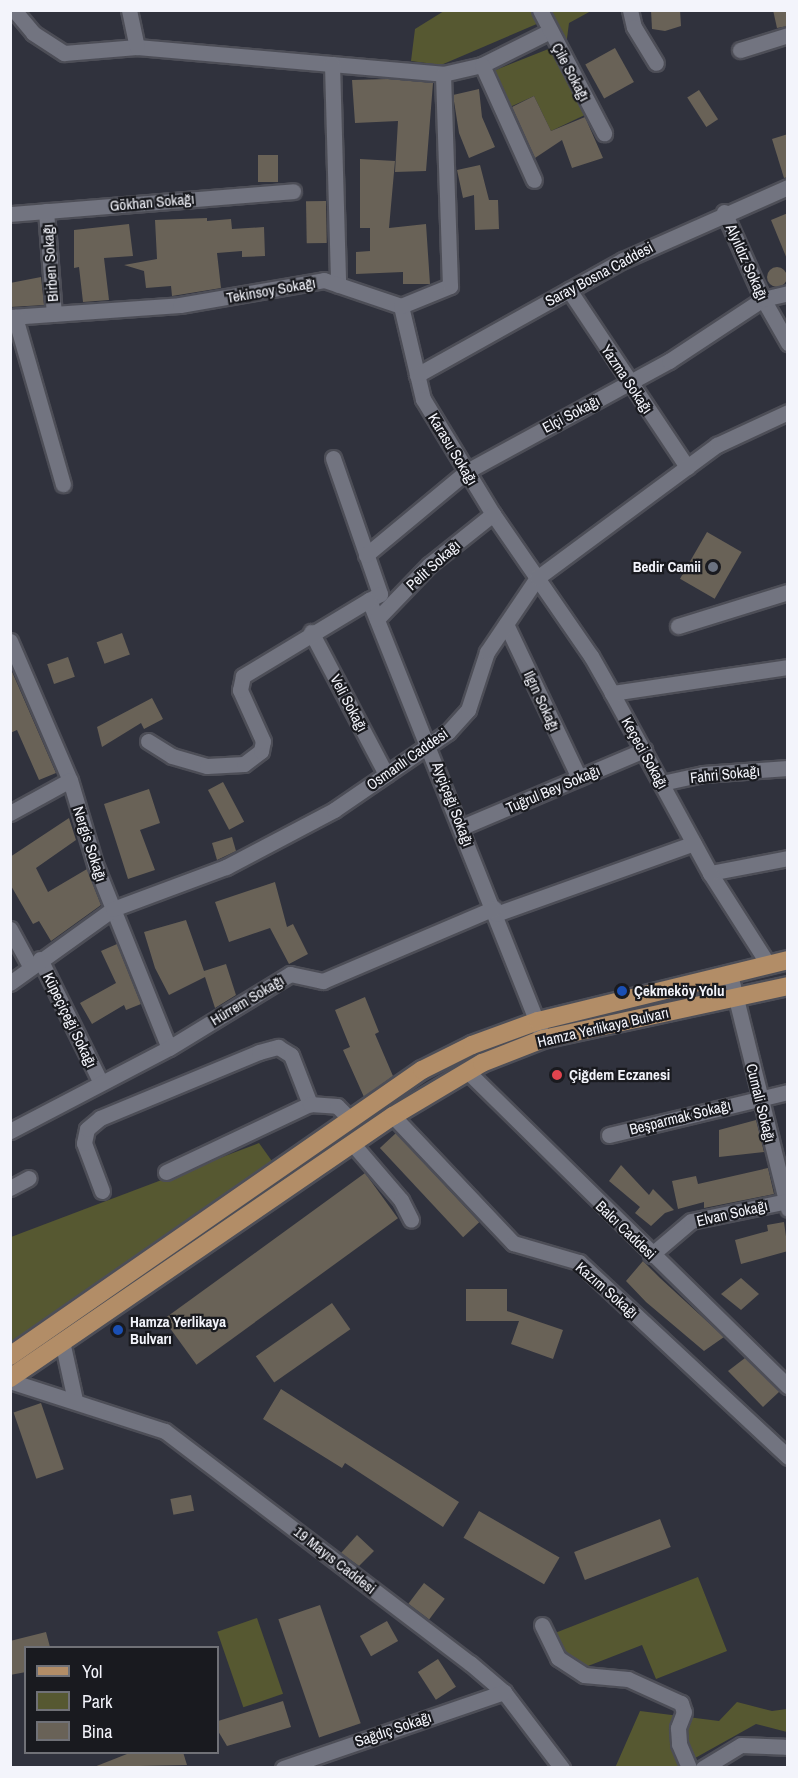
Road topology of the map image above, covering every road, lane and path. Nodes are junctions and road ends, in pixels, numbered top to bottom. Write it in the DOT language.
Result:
graph roads {
  1 [pos="14,10"];
  2 [pos="129,10"];
  3 [pos="540,10"];
  4 [pos="630,10"];
  5 [pos="550,31"];
  6 [pos="788,35"];
  7 [pos="137,47"];
  8 [pos="740,50"];
  9 [pos="656,63"];
  10 [pos="332,64"];
  11 [pos="482,65"];
  12 [pos="443,74"];
  13 [pos="604,133"];
  14 [pos="534,180"];
  15 [pos="788,187"];
  16 [pos="293,190"];
  17 [pos="46,211"];
  18 [pos="724,212"];
  19 [pos="10,214"];
  20 [pos="338,285"];
  21 [pos="568,290"];
  22 [pos="788,293"];
  23 [pos="763,299"];
  24 [pos="401,306"];
  25 [pos="54,314"];
  26 [pos="13,317"];
  27 [pos="788,343"];
  28 [pos="417,375"];
  29 [pos="628,384"];
  30 [pos="788,412"];
  31 [pos="333,458"];
  32 [pos="687,467"];
  33 [pos="467,471"];
  34 [pos="63,484"];
  35 [pos="492,514"];
  36 [pos="366,555"];
  37 [pos="537,578"];
  38 [pos="788,592"];
  39 [pos="369,600"];
  40 [pos="377,619"];
  41 [pos="506,624"];
  42 [pos="678,626"];
  43 [pos="311,632"];
  44 [pos="10,641"];
  45 [pos="788,667"];
  46 [pos="612,693"];
  47 [pos="148,741"];
  48 [pos="430,745"];
  49 [pos="644,750"];
  50 [pos="788,768"];
  51 [pos="386,774"];
  52 [pos="579,778"];
  53 [pos="70,780"];
  54 [pos="662,783"];
  55 [pos="10,813"];
  56 [pos="462,827"];
  57 [pos="694,843"];
  58 [pos="788,858"];
  59 [pos="710,873"];
  60 [pos="113,909"];
  61 [pos="495,911"];
  62 [pos="10,929"];
  63 [pos="788,960"];
  64 [pos="35,963"];
  65 [pos="768,964"];
  66 [pos="730,974"];
  67 [pos="10,983"];
  68 [pos="788,986"];
  69 [pos="734,998"];
  70 [pos="538,1021"];
  71 [pos="543,1039"];
  72 [pos="169,1048"];
  73 [pos="467,1071"];
  74 [pos="100,1081"];
  75 [pos="788,1092"];
  76 [pos="760,1096"];
  77 [pos="310,1104"];
  78 [pos="393,1116"];
  79 [pos="349,1118"];
  80 [pos="11,1129"];
  81 [pos="609,1135"];
  82 [pos="352,1143"];
  83 [pos="166,1172"];
  84 [pos="29,1178"];
  85 [pos="10,1188"];
  86 [pos="102,1191"];
  87 [pos="787,1204"];
  88 [pos="411,1220"];
  89 [pos="651,1255"];
  90 [pos="62,1341"];
  91 [pos="10,1356"];
  92 [pos="10,1380"];
  93 [pos="788,1386"];
  94 [pos="75,1400"];
  95 [pos="788,1457"];
  96 [pos="542,1625"];
  97 [pos="504,1692"];
  98 [pos="788,1747"];
  99 [pos="283,1767"];
  100 [pos="562,1767"];
  101 [pos="689,1767"];
  102 [pos="703,1767"];
  1 -- 7 [label="street"];
  2 -- 7 [label="street"];
  3 -- 5 [label="street, Çile Sokağı"];
  4 -- 9 [label="street"];
  5 -- 11 [label="street"];
  5 -- 13 [label="street, Çile Sokağı"];
  6 -- 8 [label="street"];
  7 -- 10 [label="street"];
  10 -- 12 [label="street"];
  10 -- 20 [label="street"];
  11 -- 12 [label="street"];
  11 -- 14 [label="street"];
  12 -- 24 [label="street"];
  15 -- 18 [label="street, Saray Bosna Caddesi"];
  16 -- 17 [label="street, Gökhan Sokağı"];
  17 -- 19 [label="street, Gökhan Sokağı"];
  17 -- 25 [label="street, Birben Sokağı"];
  18 -- 21 [label="street, Saray Bosna Caddesi"];
  18 -- 23 [label="street, Alyıldız Sokağı"];
  20 -- 24 [label="street, Tekinsoy Sokağı"];
  20 -- 25 [label="street, Tekinsoy Sokağı"];
  21 -- 28 [label="street, Saray Bosna Caddesi"];
  21 -- 29 [label="street, Yazma Sokağı"];
  22 -- 23 [label="street, Elçi Sokağı"];
  23 -- 27 [label="street, Alyıldız Sokağı"];
  23 -- 29 [label="street, Elçi Sokağı"];
  24 -- 28 [label="street, Karasu Sokağı"];
  25 -- 26 [label="street, Tekinsoy Sokağı"];
  26 -- 34 [label="street, Tekinsoy Sokağı"];
  28 -- 33 [label="street, Karasu Sokağı"];
  29 -- 32 [label="street, Yazma Sokağı"];
  29 -- 33 [label="street, Elçi Sokağı"];
  30 -- 32 [label="street, Osmanlı Caddesi"];
  31 -- 36 [label="street"];
  32 -- 37 [label="street, Osmanlı Caddesi"];
  33 -- 35 [label="street, Karasu Sokağı"];
  33 -- 36 [label="street, Elçi Sokağı"];
  35 -- 37 [label="street, Karasu Sokağı"];
  35 -- 40 [label="street, Pelit Sokağı"];
  36 -- 39 [label="street"];
  37 -- 41 [label="street, Osmanlı Caddesi"];
  37 -- 46 [label="street, Keçeci Sokağı"];
  38 -- 42 [label="street"];
  39 -- 40 [label="street, Ayçiçeği Sokağı"];
  39 -- 43 [label="street"];
  40 -- 48 [label="street, Ayçiçeği Sokağı"];
  41 -- 48 [label="street, Osmanlı Caddesi"];
  41 -- 52 [label="street, Ilgın Sokağı"];
  43 -- 47 [label="street"];
  43 -- 51 [label="street, Veli Sokağı"];
  44 -- 53 [label="street, Nergis Sokağı"];
  45 -- 46 [label="street"];
  46 -- 49 [label="street, Keçeci Sokağı"];
  48 -- 51 [label="street, Osmanlı Caddesi"];
  48 -- 56 [label="street, Ayçiçeği Sokağı"];
  49 -- 52 [label="street, Tuğrul Bey Sokağı"];
  49 -- 54 [label="street, Keçeci Sokağı"];
  50 -- 54 [label="street, Fahri Sokağı"];
  51 -- 60 [label="street, Osmanlı Caddesi"];
  52 -- 56 [label="street, Tuğrul Bey Sokağı"];
  53 -- 55 [label="street"];
  53 -- 60 [label="street, Nergis Sokağı"];
  54 -- 57 [label="street, Keçeci Sokağı"];
  56 -- 61 [label="street, Ayçiçeği Sokağı"];
  57 -- 59 [label="street, Keçeci Sokağı"];
  57 -- 61 [label="street, Hürrem Sokağı"];
  58 -- 59 [label="street"];
  59 -- 65 [label="street, Keçeci Sokağı"];
  60 -- 64 [label="street, Osmanlı Caddesi"];
  60 -- 72 [label="street, Nergis Sokağı"];
  61 -- 70 [label="street, Ayçiçeği Sokağı"];
  61 -- 72 [label="street, Hürrem Sokağı"];
  62 -- 64 [label="street, Küpeçiçeği Sokağı"];
  63 -- 65 [label="main road, Hamza Yerlikaya Bulvarı"];
  64 -- 67 [label="street, Osmanlı Caddesi"];
  64 -- 74 [label="street, Küpeçiçeği Sokağı"];
  65 -- 66 [label="main road, Hamza Yerlikaya Bulvarı"];
  66 -- 69 [label="street, Cumali Sokağı"];
  66 -- 70 [label="main road, Hamza Yerlikaya Bulvarı"];
  68 -- 69 [label="main road, Hamza Yerlikaya Bulvarı"];
  69 -- 71 [label="main road, Hamza Yerlikaya Bulvarı"];
  69 -- 76 [label="street, Cumali Sokağı"];
  70 -- 71 [label="street, Ayçiçeği Sokağı"];
  70 -- 79 [label="main road, Hamza Yerlikaya Bulvarı"];
  71 -- 73 [label="main road, Hamza Yerlikaya Bulvarı"];
  72 -- 74 [label="street, Hürrem Sokağı"];
  73 -- 78 [label="main road, Hamza Yerlikaya Bulvarı"];
  73 -- 89 [label="street, Balcı Caddesi"];
  74 -- 80 [label="street, Hürrem Sokağı"];
  75 -- 76 [label="street, Beşparmak Sokağı"];
  76 -- 81 [label="street, Beşparmak Sokağı"];
  76 -- 87 [label="street, Cumali Sokağı"];
  77 -- 79 [label="street"];
  77 -- 83 [label="street"];
  77 -- 86 [label="street"];
  78 -- 82 [label="main road, Hamza Yerlikaya Bulvarı"];
  78 -- 95 [label="street, Kazım Sokağı"];
  79 -- 91 [label="main road, Hamza Yerlikaya Bulvarı"];
  82 -- 88 [label="street"];
  82 -- 90 [label="main road, Hamza Yerlikaya Bulvarı"];
  84 -- 85 [label="street"];
  87 -- 89 [label="street, Elvan Sokağı"];
  89 -- 93 [label="street, Balcı Caddesi"];
  90 -- 92 [label="main road, Hamza Yerlikaya Bulvarı"];
  90 -- 94 [label="street"];
  92 -- 94 [label="street, 19 Mayıs Caddesi"];
  94 -- 97 [label="street, 19 Mayıs Caddesi"];
  96 -- 101 [label="street"];
  97 -- 99 [label="street, Sağdıç Sokağı"];
  97 -- 100 [label="street, 19 Mayıs Caddesi"];
  98 -- 102 [label="street"];
}
